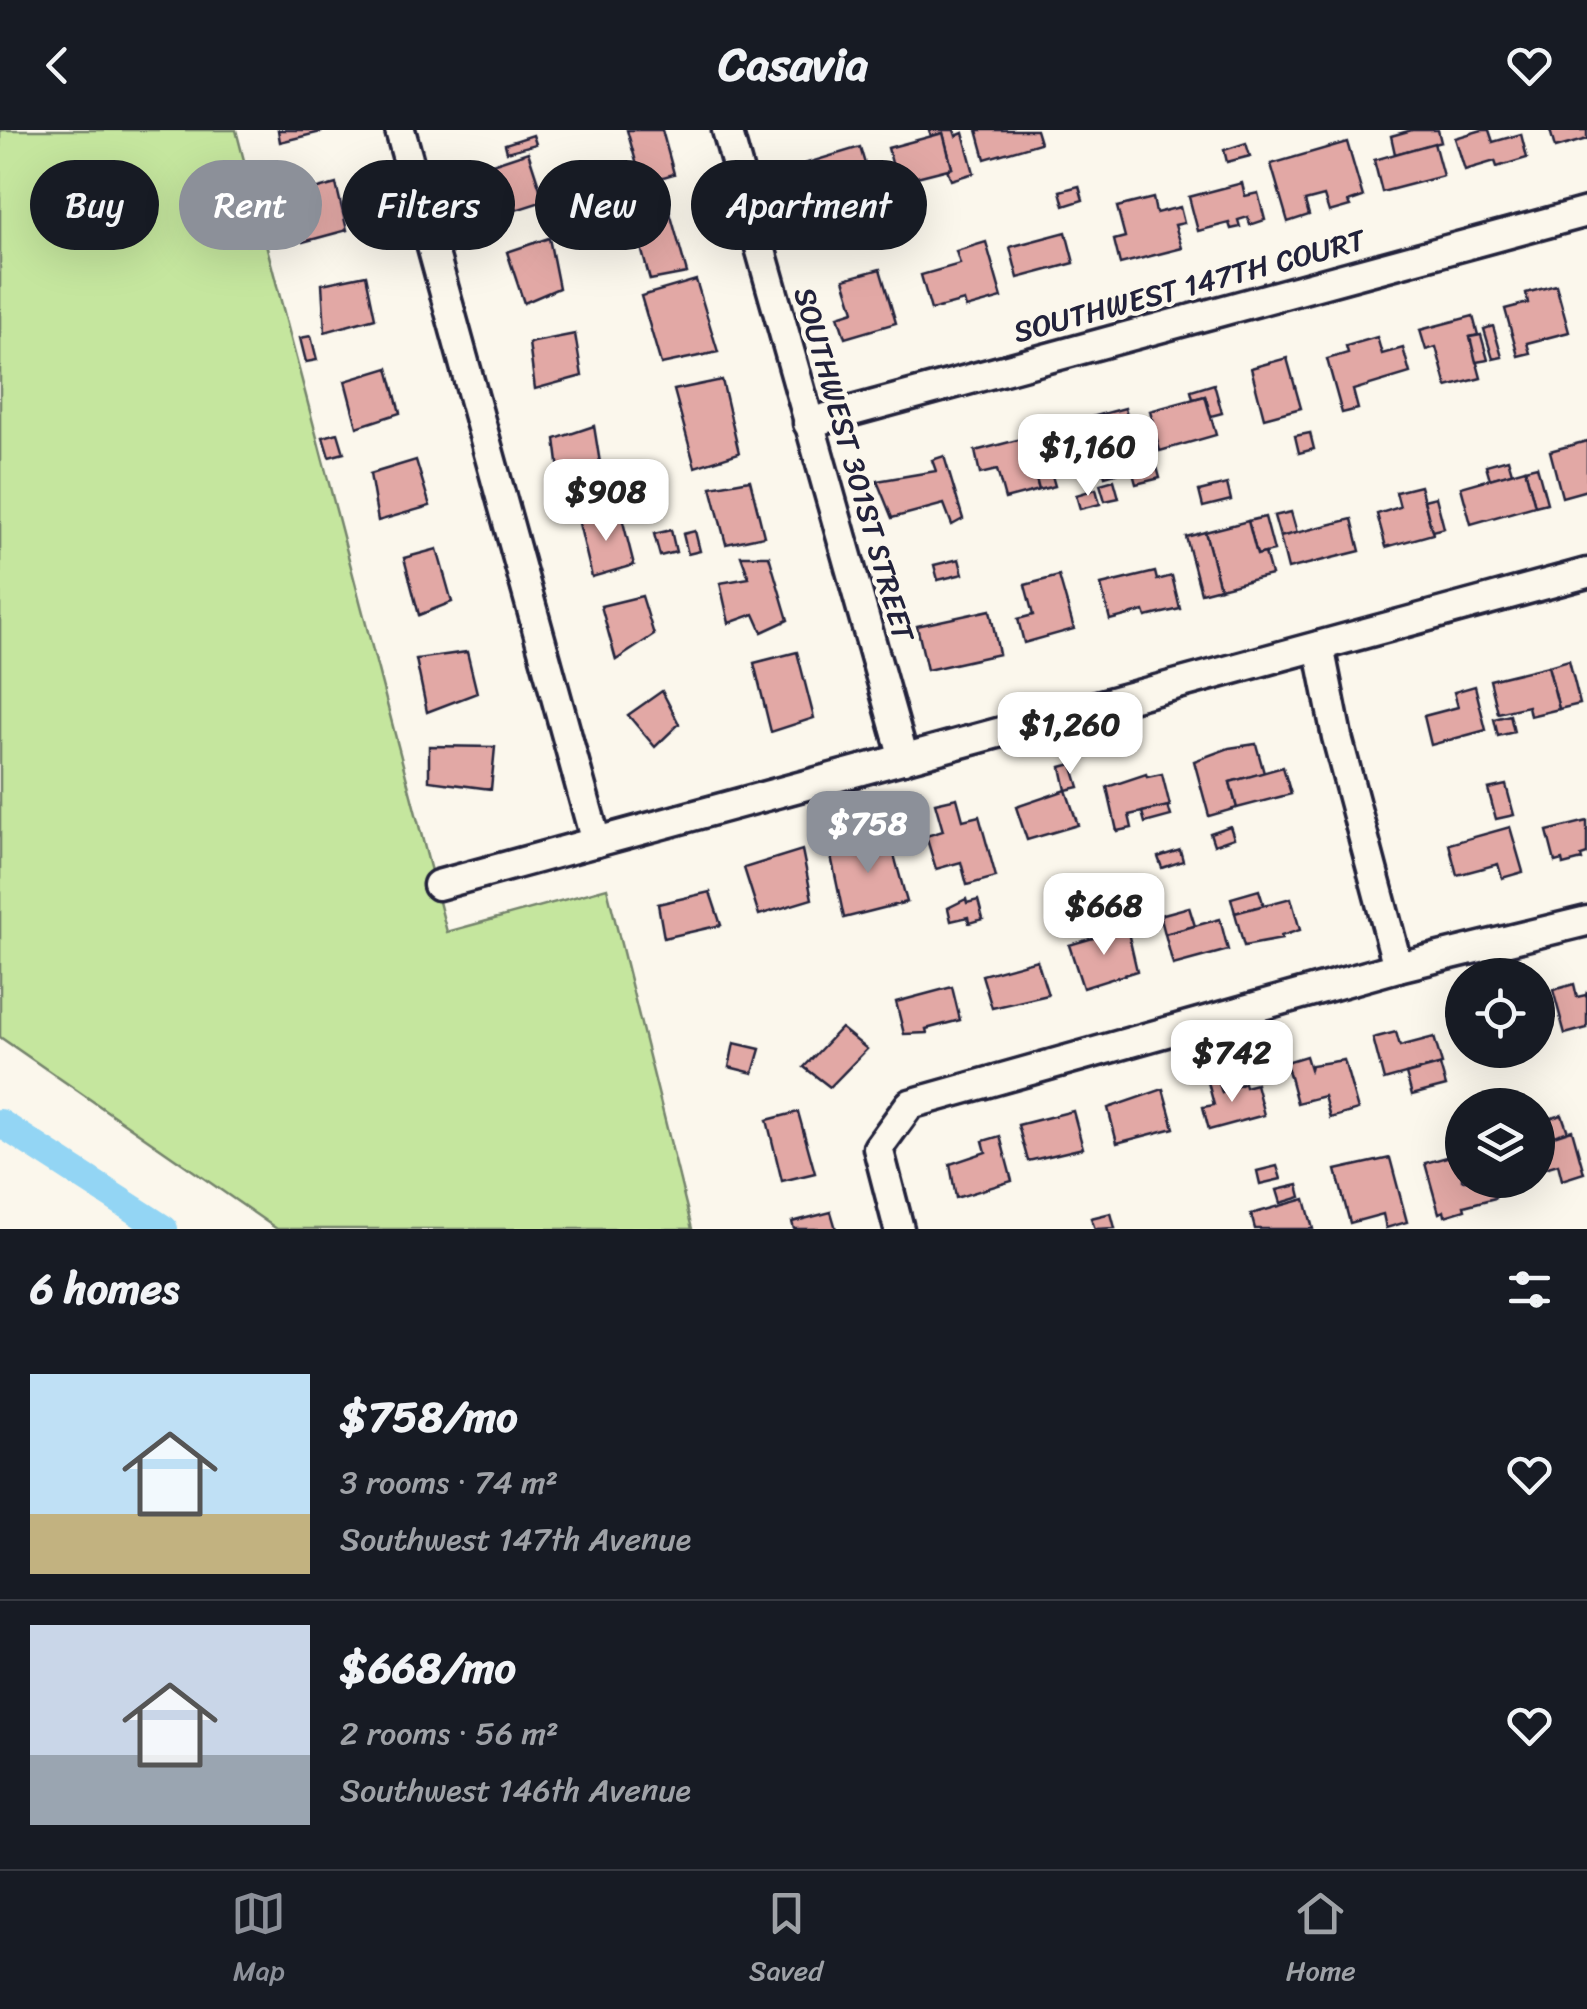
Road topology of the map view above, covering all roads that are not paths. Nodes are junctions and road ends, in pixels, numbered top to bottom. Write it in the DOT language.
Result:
graph roads {
  1 [pos="400,130"];
  2 [pos="726,130"];
  3 [pos="1587,212"];
  4 [pos="808,423"];
  5 [pos="1587,573"];
  6 [pos="1319,646"];
  7 [pos="904,758"];
  8 [pos="596,842"];
  9 [pos="438,885"];
  10 [pos="1587,921"];
  11 [pos="1398,967"];
  12 [pos="899,1229"];
  1 -- 8 [label="street"];
  2 -- 4 [label="street, SOUTHWEST 301ST STREET"];
  3 -- 4 [label="street, SOUTHWEST 147TH COURT"];
  4 -- 7 [label="street, SOUTHWEST 301ST STREET"];
  5 -- 6 [label="street"];
  6 -- 7 [label="street"];
  6 -- 11 [label="street"];
  7 -- 8 [label="street"];
  8 -- 9 [label="street"];
  10 -- 11 [label="street"];
  11 -- 12 [label="street"];
}
